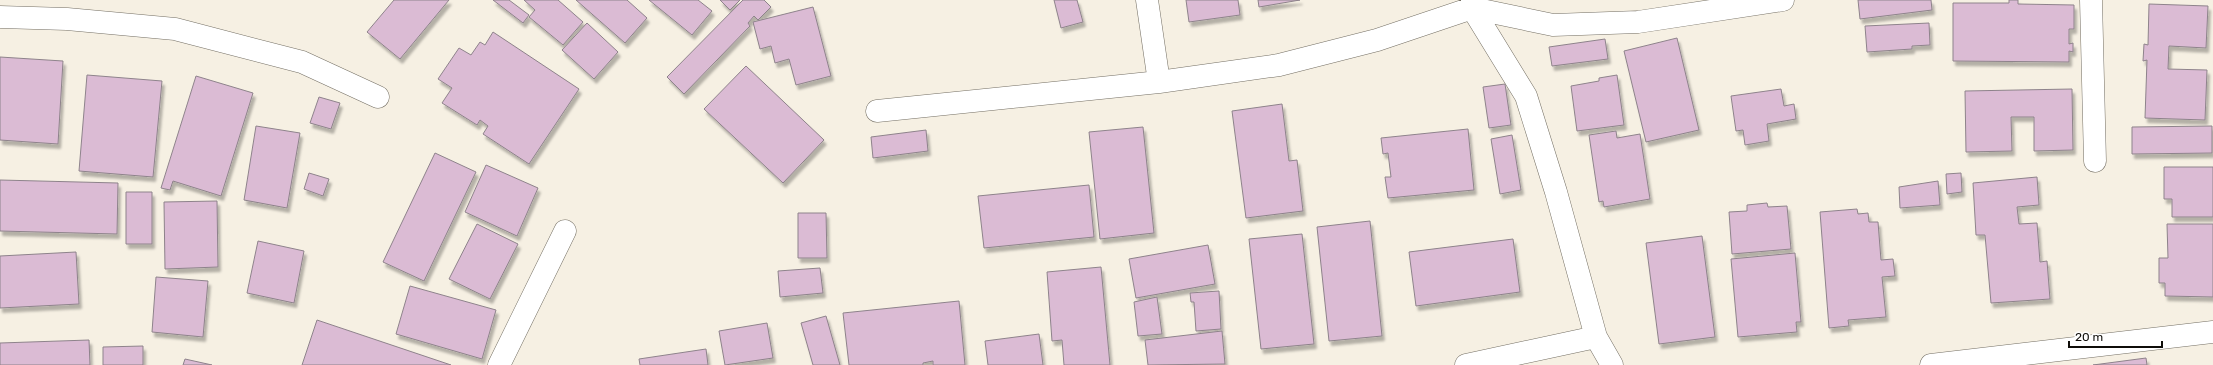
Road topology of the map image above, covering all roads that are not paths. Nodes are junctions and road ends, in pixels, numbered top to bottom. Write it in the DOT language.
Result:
graph roads {
  1 [pos="1147,0"];
  2 [pos="1783,0"];
  3 [pos="2091,0"];
  4 [pos="1472,4"];
  5 [pos="0,17"];
  6 [pos="1159,82"];
  7 [pos="378,97"];
  8 [pos="877,111"];
  9 [pos="2095,161"];
  10 [pos="565,231"];
  11 [pos="2213,332"];
  12 [pos="1596,337"];
  13 [pos="499,365"];
  14 [pos="1466,365"];
  15 [pos="1612,365"];
  16 [pos="1931,365"];
  1 -- 6 [label="street"];
  2 -- 4 [label="street"];
  3 -- 9 [label="street"];
  4 -- 6 [label="street"];
  4 -- 12 [label="street"];
  5 -- 7 [label="street"];
  6 -- 8 [label="street"];
  10 -- 13 [label="street"];
  11 -- 16 [label="street"];
  12 -- 14 [label="street"];
  12 -- 15 [label="street"];
}
